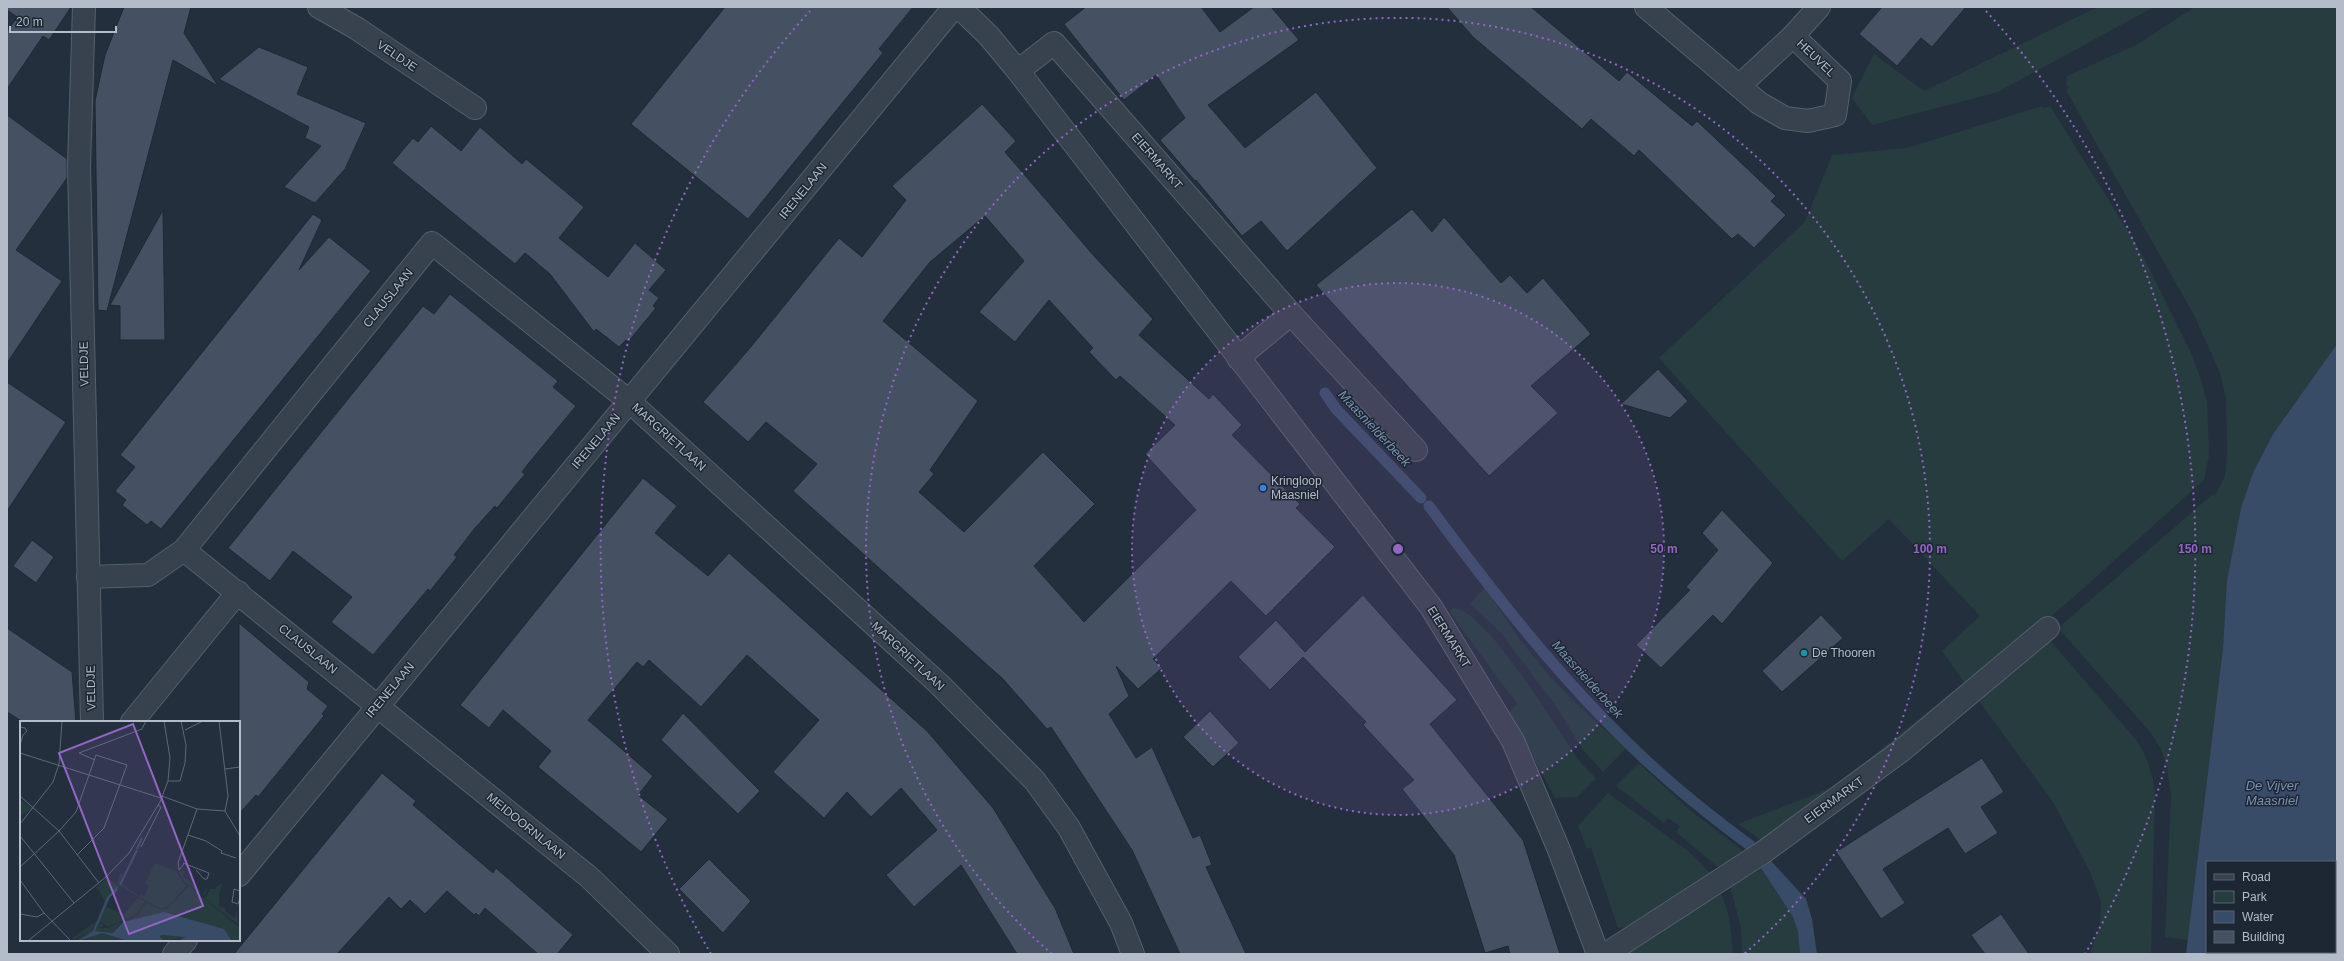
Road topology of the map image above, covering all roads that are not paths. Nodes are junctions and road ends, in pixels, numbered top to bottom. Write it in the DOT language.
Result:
graph roads {
  1 [pos="84,7"];
  2 [pos="319,7"];
  3 [pos="954,7"];
  4 [pos="959,7"];
  5 [pos="1646,7"];
  6 [pos="1818,7"];
  7 [pos="1793,36"];
  8 [pos="1018,71"];
  9 [pos="1739,86"];
  10 [pos="475,108"];
  11 [pos="1291,314"];
  12 [pos="1238,358"];
  13 [pos="629,401"];
  14 [pos="1416,450"];
  15 [pos="184,550"];
  16 [pos="88,577"];
  17 [pos="238,592"];
  18 [pos="2048,628"];
  19 [pos="378,706"];
  20 [pos="92,721"];
  21 [pos="133,721"];
  22 [pos="240,874"];
  23 [pos="185,941"];
  24 [pos="174,954"];
  25 [pos="668,954"];
  26 [pos="1132,954"];
  27 [pos="1598,954"];
  28 [pos="1606,954"];
  1 -- 16 [label="street, VELDJE"];
  2 -- 10 [label="street, VELDJE"];
  3 -- 13 [label="street, IRENELAAN"];
  4 -- 8 [label="street, EIERMARKT"];
  5 -- 9 [label="street, HEUVEL"];
  6 -- 7 [label="street, HEUVEL"];
  7 -- 9 [label="street, HEUVEL"];
  7 -- 9 [label="street, HEUVEL"];
  8 -- 11 [label="street, EIERMARKT"];
  8 -- 12 [label="street, EIERMARKT"];
  11 -- 12 [label="street"];
  11 -- 14 [label="street, EIERMARKT"];
  12 -- 27 [label="street, EIERMARKT"];
  13 -- 15 [label="street, CLAUSLAAN"];
  13 -- 19 [label="street, IRENELAAN"];
  13 -- 26 [label="street, MARGRIETLAAN"];
  15 -- 16 [label="street, CLAUSLAAN"];
  15 -- 17 [label="street, CLAUSLAAN"];
  16 -- 20 [label="street, VELDJE"];
  17 -- 19 [label="street, CLAUSLAAN"];
  17 -- 21 [label="street"];
  18 -- 28 [label="street, EIERMARKT"];
  19 -- 22 [label="street, IRENELAAN"];
  19 -- 25 [label="street, MEIDOORNLAAN"];
  23 -- 24 [label="street"];
}
